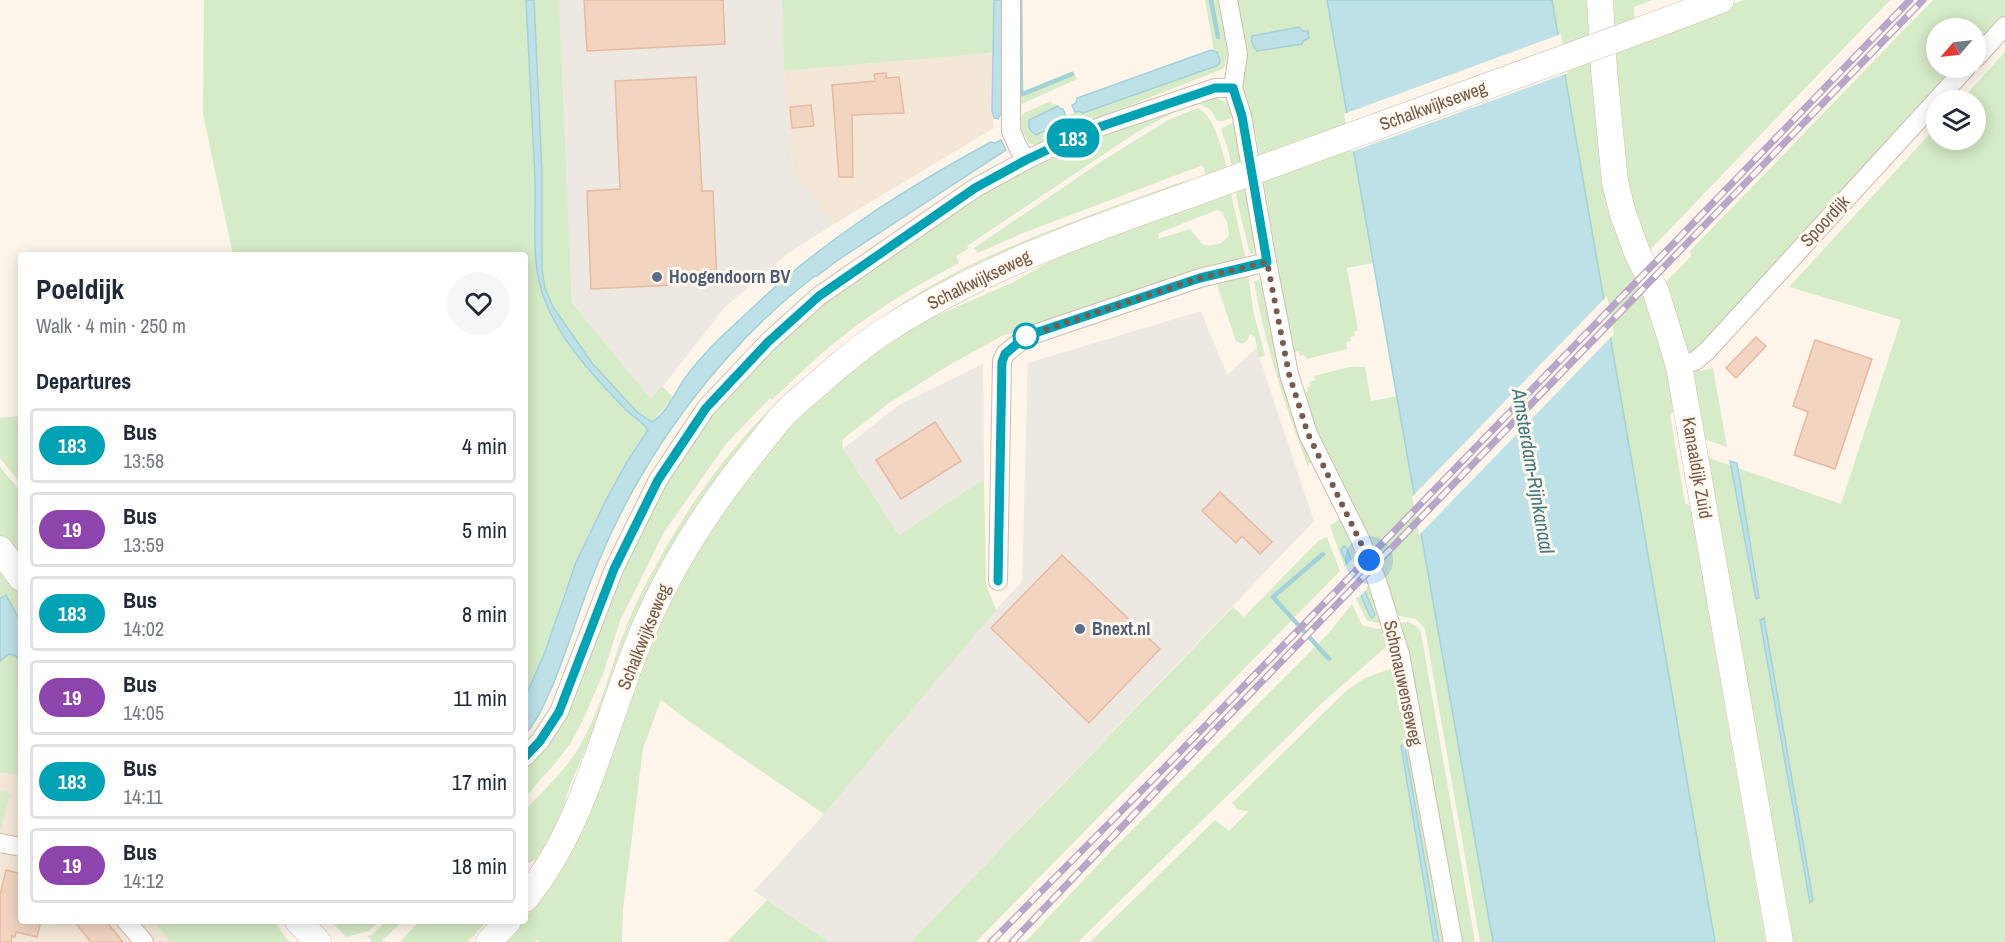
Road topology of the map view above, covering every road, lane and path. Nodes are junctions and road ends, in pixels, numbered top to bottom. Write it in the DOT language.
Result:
graph roads {
  1 [pos="1011,0"];
  2 [pos="1228,0"];
  3 [pos="1600,0"];
  4 [pos="1720,0"];
  5 [pos="2005,26"];
  6 [pos="1986,47"];
  7 [pos="1957,78"];
  8 [pos="1233,88"];
  9 [pos="1026,160"];
  10 [pos="1267,262"];
  11 [pos="1679,366"];
  12 [pos="0,549"];
  13 [pos="18,574"];
  14 [pos="998,581"];
  15 [pos="528,754"];
  16 [pos="0,843"];
  17 [pos="18,846"];
  18 [pos="528,889"];
  19 [pos="129,924"];
  20 [pos="301,924"];
  21 [pos="505,924"];
  22 [pos="144,942"];
  23 [pos="318,942"];
  24 [pos="489,942"];
  25 [pos="1453,942"];
  26 [pos="1780,942"];
  1 -- 9 [label="street"];
  2 -- 8 [label="street, Schonauwenseweg"];
  3 -- 11 [label="street, Kanaaldijk Zuid"];
  4 -- 18 [label="street, Schalkwijkseweg, bridge"];
  5 -- 6 [label="street"];
  7 -- 11 [label="street, Spoordijk"];
  8 -- 9 [label="street"];
  8 -- 10 [label="street, Schonauwenseweg"];
  9 -- 15 [label="street"];
  10 -- 14 [label="street"];
  10 -- 25 [label="street, Schonauwenseweg"];
  11 -- 26 [label="street, Kanaaldijk Zuid"];
  12 -- 13 [label="street"];
  16 -- 17 [label="street"];
  19 -- 22 [label="street"];
  20 -- 23 [label="street"];
  21 -- 24 [label="street"];
}
